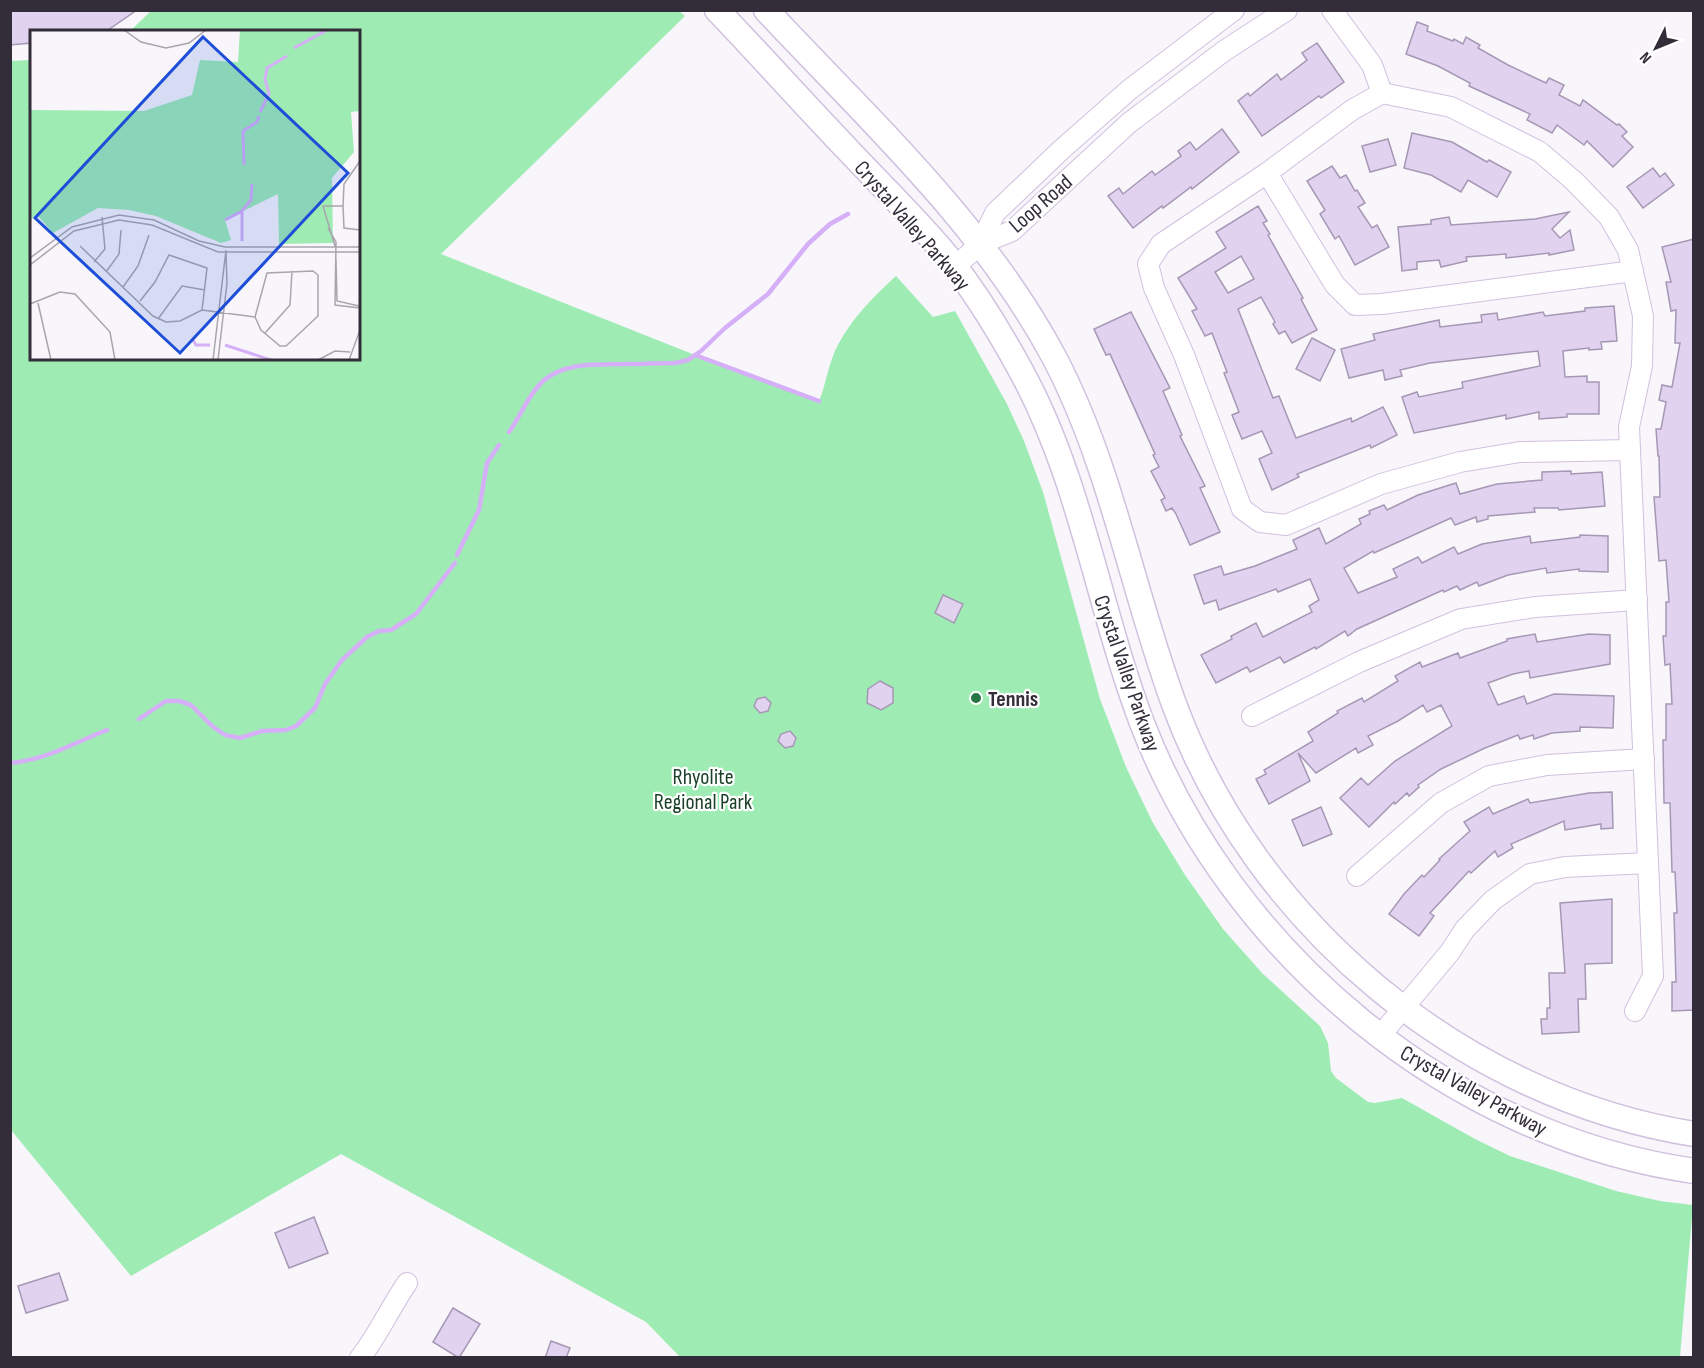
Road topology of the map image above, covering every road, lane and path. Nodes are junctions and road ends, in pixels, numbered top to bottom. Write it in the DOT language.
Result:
graph roads {
  1 [pos="717,10"];
  2 [pos="766,10"];
  3 [pos="1234,10"];
  4 [pos="1287,10"];
  5 [pos="1332,10"];
  6 [pos="1382,93"];
  7 [pos="1267,173"];
  8 [pos="980,244"];
  9 [pos="955,267"];
  10 [pos="1633,271"];
  11 [pos="1630,450"];
  12 [pos="1636,600"];
  13 [pos="1252,716"];
  14 [pos="1644,759"];
  15 [pos="1648,863"];
  16 [pos="1357,876"];
  17 [pos="1403,1008"];
  18 [pos="1635,1011"];
  19 [pos="1380,1036"];
  20 [pos="1694,1134"];
  21 [pos="1694,1171"];
  22 [pos="407,1283"];
  23 [pos="360,1358"];
  1 -- 9 [label="main road, Crystal Valley Parkway"];
  2 -- 8 [label="main road, Crystal Valley Parkway"];
  3 -- 8 [label="street, Loop Road"];
  4 -- 8 [label="street, Loop Road"];
  5 -- 6 [label="street"];
  6 -- 7 [label="street"];
  6 -- 10 [label="street"];
  7 -- 10 [label="street"];
  7 -- 11 [label="street"];
  8 -- 9 [label="street"];
  8 -- 17 [label="main road, Crystal Valley Parkway"];
  9 -- 19 [label="main road, Crystal Valley Parkway"];
  10 -- 11 [label="street"];
  11 -- 12 [label="street"];
  12 -- 13 [label="street"];
  12 -- 14 [label="street"];
  14 -- 15 [label="street"];
  14 -- 16 [label="street"];
  15 -- 17 [label="street"];
  15 -- 18 [label="street"];
  17 -- 19 [label="street"];
  17 -- 20 [label="main road, Crystal Valley Parkway"];
  19 -- 21 [label="main road, Crystal Valley Parkway"];
  22 -- 23 [label="street"];
}
